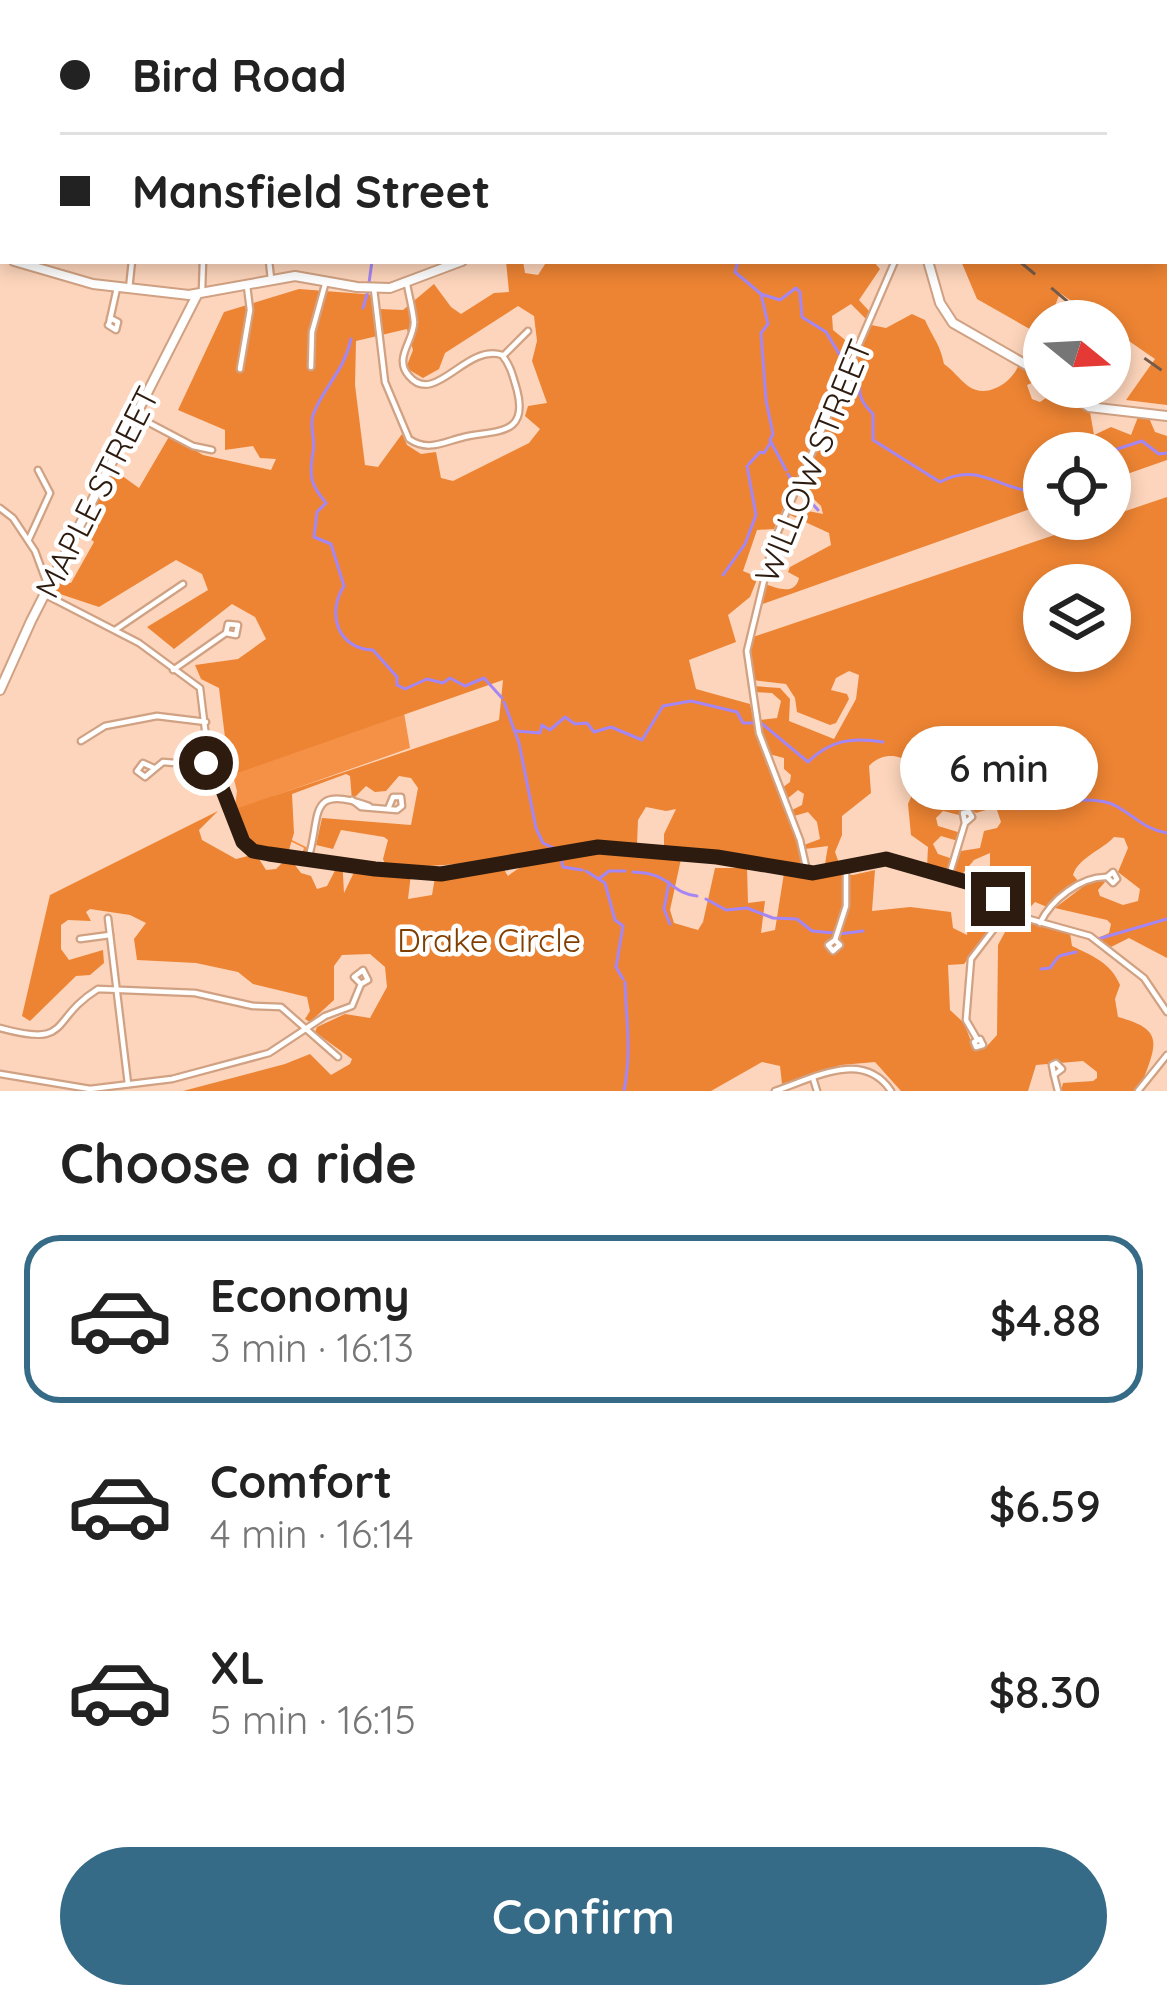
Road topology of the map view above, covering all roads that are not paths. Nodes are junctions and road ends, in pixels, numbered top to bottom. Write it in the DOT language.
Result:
graph roads {
  1 [pos="25,264"];
  2 [pos="132,264"];
  3 [pos="203,264"];
  4 [pos="270,264"];
  5 [pos="455,264"];
  6 [pos="895,264"];
  7 [pos="929,264"];
  8 [pos="272,279"];
  9 [pos="329,282"];
  10 [pos="407,284"];
  11 [pos="247,286"];
  12 [pos="117,288"];
  13 [pos="374,289"];
  14 [pos="129,290"];
  15 [pos="199,294"];
  16 [pos="110,318"];
  17 [pos="528,331"];
  18 [pos="503,356"];
  19 [pos="1023,363"];
  20 [pos="311,367"];
  21 [pos="240,369"];
  22 [pos="1098,408"];
  23 [pos="136,416"];
  24 [pos="1167,416"];
  25 [pos="212,450"];
  26 [pos="38,470"];
  27 [pos="0,508"];
  28 [pos="27,540"];
  29 [pos="183,584"];
  30 [pos="46,590"];
  31 [pos="115,630"];
  32 [pos="226,633"];
  33 [pos="172,670"];
  34 [pos="0,690"];
  35 [pos="207,722"];
  36 [pos="81,741"];
  37 [pos="210,759"];
  38 [pos="154,768"];
  39 [pos="388,809"];
  40 [pos="965,824"];
  41 [pos="308,859"];
  42 [pos="845,866"];
  43 [pos="807,872"];
  44 [pos="950,877"];
  45 [pos="1107,877"];
  46 [pos="1010,908"];
  47 [pos="108,918"];
  48 [pos="1040,923"];
  49 [pos="110,935"];
  50 [pos="80,939"];
  51 [pos="836,940"];
  52 [pos="361,984"];
  53 [pos="116,988"];
  54 [pos="1167,1012"];
  55 [pos="0,1028"];
  56 [pos="308,1030"];
  57 [pos="977,1039"];
  58 [pos="1167,1055"];
  59 [pos="338,1057"];
  60 [pos="0,1074"];
  61 [pos="1054,1075"];
  62 [pos="813,1078"];
  63 [pos="128,1084"];
  64 [pos="775,1091"];
  65 [pos="817,1091"];
  66 [pos="891,1091"];
  67 [pos="1058,1091"];
  68 [pos="1138,1091"];
  1 -- 12 [label="street"];
  2 -- 14 [label="street"];
  3 -- 15 [label="street, MAPLE STREET"];
  4 -- 8 [label="street"];
  5 -- 10 [label="street"];
  6 -- 43 [label="street, WILLOW STREET"];
  7 -- 19 [label="street"];
  8 -- 9 [label="street"];
  8 -- 11 [label="street"];
  9 -- 13 [label="street"];
  9 -- 20 [label="street"];
  10 -- 13 [label="street"];
  10 -- 18 [label="street"];
  11 -- 15 [label="street"];
  11 -- 21 [label="street"];
  12 -- 14 [label="street"];
  12 -- 16 [label="street"];
  13 -- 18 [label="street"];
  14 -- 15 [label="street"];
  15 -- 23 [label="street, MAPLE STREET"];
  17 -- 18 [label="street"];
  22 -- 24 [label="street"];
  23 -- 25 [label="street"];
  23 -- 30 [label="street, MAPLE STREET"];
  26 -- 28 [label="street"];
  27 -- 28 [label="street"];
  28 -- 30 [label="street"];
  29 -- 31 [label="street"];
  30 -- 31 [label="street"];
  30 -- 34 [label="street, MAPLE STREET"];
  31 -- 33 [label="street"];
  32 -- 33 [label="street"];
  33 -- 35 [label="street"];
  35 -- 36 [label="street"];
  35 -- 37 [label="street"];
  37 -- 38 [label="street"];
  37 -- 41 [label="street"];
  39 -- 41 [label="street"];
  40 -- 44 [label="street"];
  41 -- 43 [label="street"];
  42 -- 43 [label="street"];
  42 -- 44 [label="street"];
  42 -- 51 [label="street"];
  44 -- 46 [label="street"];
  45 -- 48 [label="street"];
  46 -- 48 [label="street"];
  46 -- 57 [label="street"];
  47 -- 49 [label="street"];
  48 -- 54 [label="street"];
  49 -- 50 [label="street"];
  49 -- 53 [label="street"];
  52 -- 56 [label="street"];
  53 -- 55 [label="street"];
  53 -- 56 [label="street"];
  53 -- 63 [label="street"];
  56 -- 59 [label="street"];
  56 -- 63 [label="street"];
  58 -- 68 [label="street"];
  60 -- 63 [label="street"];
  61 -- 67 [label="street"];
  62 -- 64 [label="street"];
  62 -- 65 [label="street"];
  62 -- 66 [label="street"];
}
